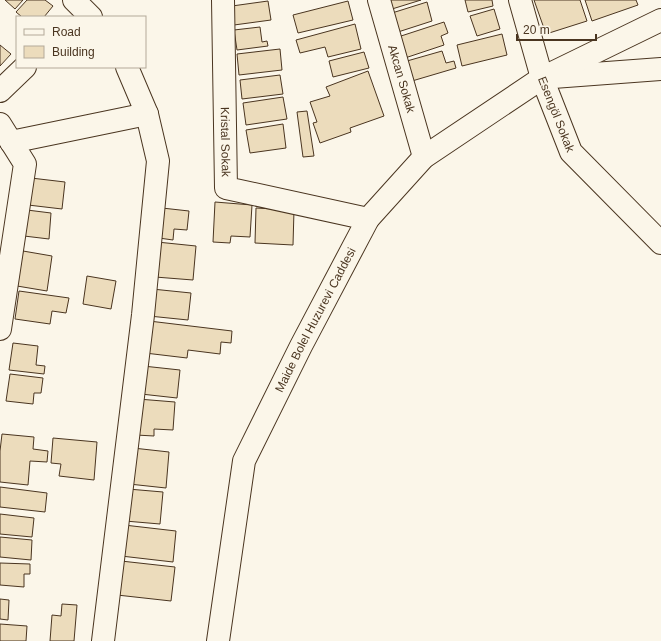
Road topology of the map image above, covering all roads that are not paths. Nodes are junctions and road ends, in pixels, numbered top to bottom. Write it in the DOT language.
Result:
graph roads {
  1 [pos="223,0"];
  2 [pos="379,0"];
  3 [pos="520,0"];
  4 [pos="661,20"];
  5 [pos="24,68"];
  6 [pos="127,68"];
  7 [pos="661,70"];
  8 [pos="542,78"];
  9 [pos="0,91"];
  10 [pos="147,114"];
  11 [pos="5,133"];
  12 [pos="424,157"];
  13 [pos="368,219"];
  14 [pos="661,243"];
  15 [pos="0,329"];
  16 [pos="103,641"];
  17 [pos="218,641"];
  1 -- 13 [label="street, Kristal Sokak"];
  2 -- 12 [label="street, Akcan Sokak"];
  3 -- 8 [label="street, Esengöl Sokak"];
  4 -- 8 [label="street, Maide Bolel Huzurevi Caddesi"];
  5 -- 9 [label="street"];
  6 -- 10 [label="street"];
  7 -- 8 [label="street, Maide Bolel Huzurevi Caddesi"];
  8 -- 12 [label="street, Maide Bolel Huzurevi Caddesi"];
  8 -- 14 [label="street, Esengöl Sokak"];
  10 -- 11 [label="street"];
  10 -- 16 [label="street"];
  11 -- 15 [label="street"];
  12 -- 13 [label="street, Maide Bolel Huzurevi Caddesi"];
  13 -- 17 [label="street, Maide Bolel Huzurevi Caddesi"];
}
